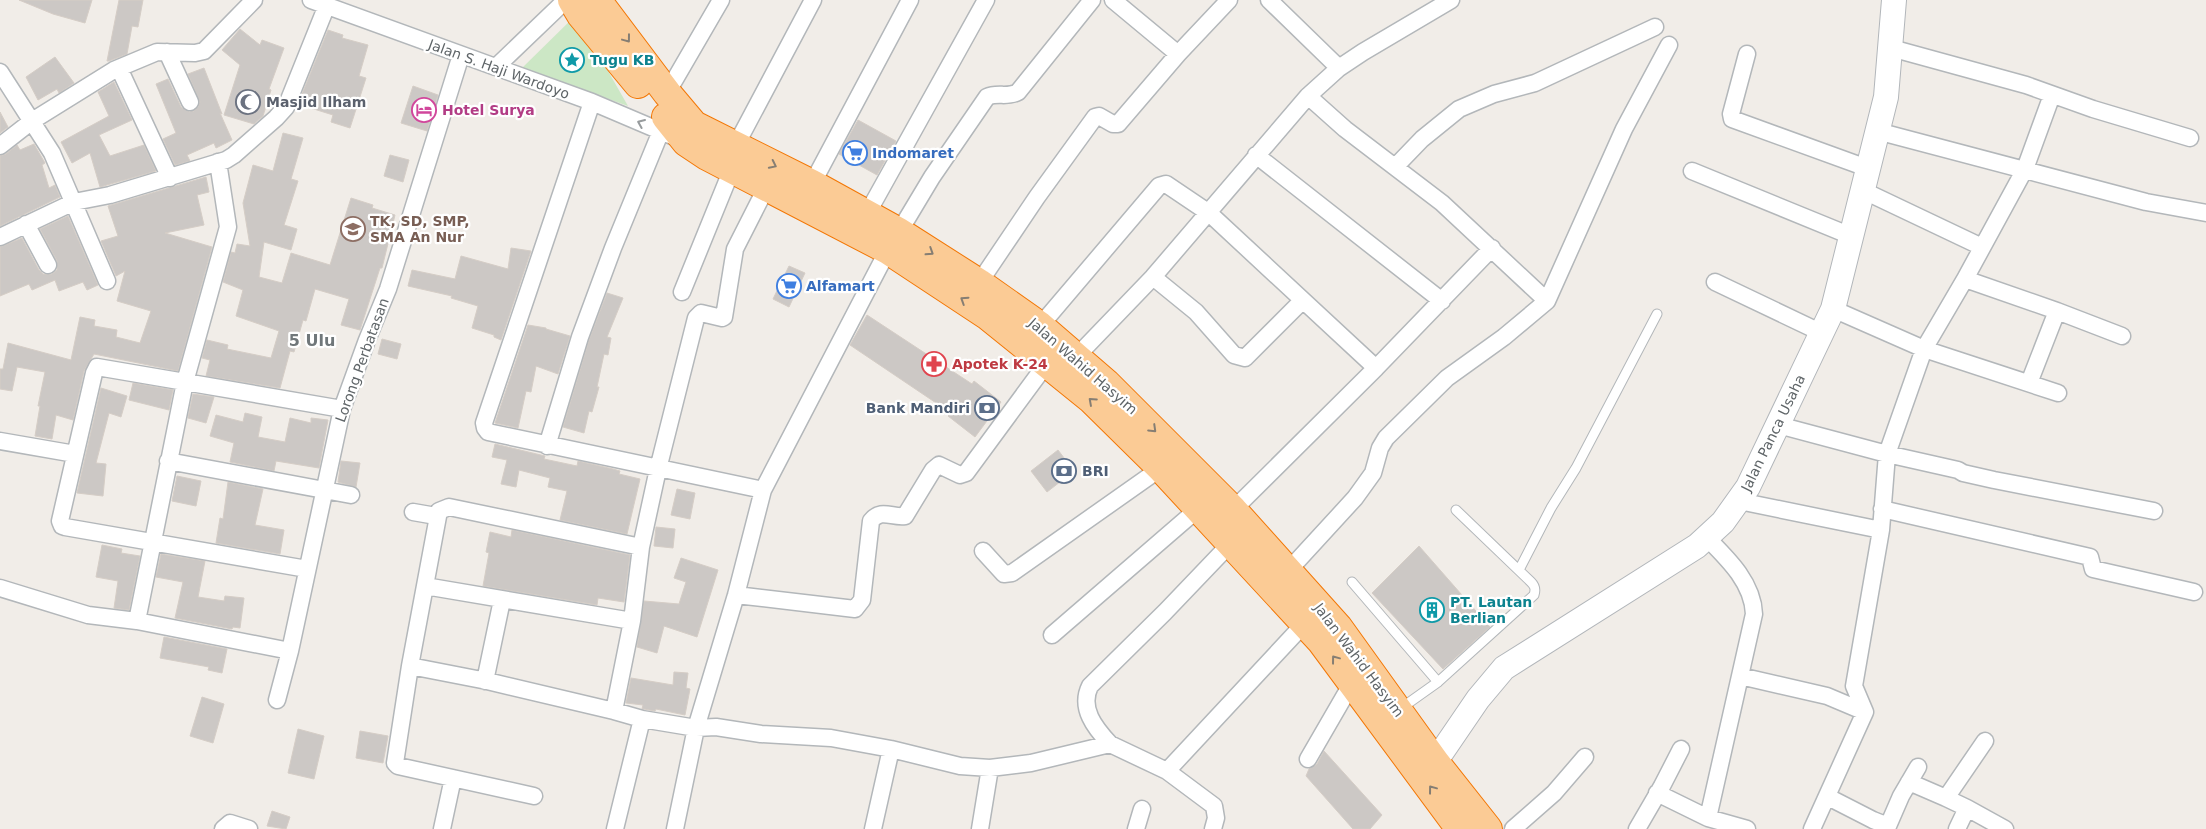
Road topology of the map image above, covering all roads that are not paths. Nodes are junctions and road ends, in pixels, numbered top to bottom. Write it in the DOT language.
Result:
graph roads {
  1 [pos="254,0"];
  2 [pos="312,0"];
  3 [pos="566,0"];
  4 [pos="572,0"];
  5 [pos="598,0"];
  6 [pos="721,0"];
  7 [pos="813,0"];
  8 [pos="910,0"];
  9 [pos="986,0"];
  10 [pos="1092,0"];
  11 [pos="1113,0"];
  12 [pos="1229,0"];
  13 [pos="1269,0"];
  14 [pos="1451,0"];
  15 [pos="1894,0"];
  16 [pos="328,6"];
  17 [pos="1655,28"];
  18 [pos="1669,45"];
  19 [pos="1891,48"];
  20 [pos="168,52"];
  21 [pos="1178,54"];
  22 [pos="1746,54"];
  23 [pos="461,55"];
  24 [pos="119,68"];
  25 [pos="496,68"];
  26 [pos="1339,68"];
  27 [pos="0,72"];
  28 [pos="667,93"];
  29 [pos="2052,95"];
  30 [pos="1308,96"];
  31 [pos="190,102"];
  32 [pos="592,102"];
  33 [pos="32,121"];
  34 [pos="661,131"];
  35 [pos="1877,131"];
  36 [pos="2190,138"];
  37 [pos="686,142"];
  38 [pos="0,146"];
  39 [pos="1256,155"];
  40 [pos="734,158"];
  41 [pos="218,162"];
  42 [pos="1395,167"];
  43 [pos="2026,169"];
  44 [pos="1692,171"];
  45 [pos="170,178"];
  46 [pos="1865,179"];
  47 [pos="812,184"];
  48 [pos="767,186"];
  49 [pos="74,202"];
  50 [pos="1209,213"];
  51 [pos="2206,213"];
  52 [pos="867,214"];
  53 [pos="26,224"];
  54 [pos="1851,236"];
  55 [pos="0,237"];
  56 [pos="893,241"];
  57 [pos="1982,247"];
  58 [pos="1492,248"];
  59 [pos="48,265"];
  60 [pos="1153,277"];
  61 [pos="1965,279"];
  62 [pos="107,281"];
  63 [pos="1715,282"];
  64 [pos="979,283"];
  65 [pos="682,292"];
  66 [pos="1302,301"];
  67 [pos="1442,301"];
  68 [pos="1547,301"];
  69 [pos="1833,309"];
  70 [pos="2057,311"];
  71 [pos="1657,314"];
  72 [pos="1040,326"];
  73 [pos="1822,333"];
  74 [pos="2122,336"];
  75 [pos="1924,349"];
  76 [pos="1076,357"];
  77 [pos="1047,363"];
  78 [pos="1376,368"];
  79 [pos="185,382"];
  80 [pos="2029,383"];
  81 [pos="2058,393"];
  82 [pos="342,409"];
  83 [pos="1778,425"];
  84 [pos="0,441"];
  85 [pos="547,446"];
  86 [pos="75,454"];
  87 [pos="1887,454"];
  88 [pos="168,461"];
  89 [pos="1161,468"];
  90 [pos="658,469"];
  91 [pos="324,489"];
  92 [pos="763,490"];
  93 [pos="351,495"];
  94 [pos="1739,501"];
  95 [pos="1199,508"];
  96 [pos="1882,509"];
  97 [pos="1233,510"];
  98 [pos="1456,510"];
  99 [pos="2154,511"];
  100 [pos="413,512"];
  101 [pos="436,516"];
  102 [pos="1881,530"];
  103 [pos="1707,538"];
  104 [pos="152,542"];
  105 [pos="1231,543"];
  106 [pos="641,547"];
  107 [pos="983,551"];
  108 [pos="307,569"];
  109 [pos="1519,570"];
  110 [pos="1288,571"];
  111 [pos="1352,582"];
  112 [pos="425,586"];
  113 [pos="0,588"];
  114 [pos="2194,592"];
  115 [pos="736,595"];
  116 [pos="502,600"];
  117 [pos="137,621"];
  118 [pos="632,621"];
  119 [pos="1305,623"];
  120 [pos="1052,636"];
  121 [pos="290,651"];
  122 [pos="410,666"];
  123 [pos="1740,676"];
  124 [pos="485,681"];
  125 [pos="1438,682"];
  126 [pos="1352,683"];
  127 [pos="277,700"];
  128 [pos="1398,710"];
  129 [pos="614,711"];
  130 [pos="1865,712"];
  131 [pos="642,719"];
  132 [pos="696,728"];
  133 [pos="1985,741"];
  134 [pos="1110,744"];
  135 [pos="891,749"];
  136 [pos="1681,749"];
  137 [pos="1585,757"];
  138 [pos="1308,759"];
  139 [pos="1435,762"];
  140 [pos="1918,767"];
  141 [pos="990,768"];
  142 [pos="1167,772"];
  143 [pos="453,778"];
  144 [pos="1909,782"];
  145 [pos="1657,793"];
  146 [pos="534,796"];
  147 [pos="1828,796"];
  148 [pos="1946,798"];
  149 [pos="1967,808"];
  150 [pos="1142,810"];
  151 [pos="1708,818"];
  152 [pos="1886,827"];
  153 [pos="223,829"];
  154 [pos="249,829"];
  155 [pos="442,829"];
  156 [pos="615,829"];
  157 [pos="674,829"];
  158 [pos="873,829"];
  159 [pos="980,829"];
  160 [pos="1136,829"];
  161 [pos="1213,829"];
  162 [pos="1460,829"];
  163 [pos="1488,829"];
  164 [pos="1513,829"];
  165 [pos="1637,829"];
  166 [pos="1747,829"];
  167 [pos="1812,829"];
  168 [pos="1956,829"];
  169 [pos="2005,829"];
  1 -- 20 [label="street"];
  2 -- 16 [label="street, Jalan S. Haji Wardoyo"];
  3 -- 25 [label="street"];
  4 -- 37 [label="highway, Jalan Wahid Hasyim"];
  5 -- 28 [label="highway, Jalan Wahid Hasyim, one-way"];
  6 -- 28 [label="street"];
  7 -- 40 [label="street"];
  8 -- 47 [label="street"];
  9 -- 52 [label="street"];
  10 -- 56 [label="street"];
  11 -- 21 [label="street"];
  12 -- 21 [label="street"];
  13 -- 26 [label="street"];
  14 -- 26 [label="street"];
  15 -- 19 [label="street, Jalan Panca Usaha"];
  16 -- 23 [label="street, Jalan S. Haji Wardoyo"];
  16 -- 41 [label="street"];
  17 -- 42 [label="street"];
  18 -- 68 [label="street"];
  19 -- 29 [label="street"];
  19 -- 35 [label="street, Jalan Panca Usaha"];
  20 -- 24 [label="street"];
  20 -- 31 [label="street"];
  21 -- 64 [label="street"];
  22 -- 46 [label="street"];
  23 -- 25 [label="street, Jalan S. Haji Wardoyo"];
  23 -- 82 [label="street, Lorong Perbatasan"];
  24 -- 33 [label="street"];
  24 -- 45 [label="street"];
  25 -- 32 [label="street, Jalan S. Haji Wardoyo"];
  26 -- 30 [label="street"];
  27 -- 33 [label="street"];
  28 -- 40 [label="highway, Jalan Wahid Hasyim"];
  29 -- 36 [label="street"];
  29 -- 43 [label="street"];
  30 -- 39 [label="street"];
  30 -- 42 [label="street"];
  34 -- 32 [label="street, Jalan S. Haji Wardoyo, one-way"];
  32 -- 85 [label="street"];
  33 -- 38 [label="street"];
  33 -- 49 [label="street"];
  34 -- 37 [label="street, Jalan S. Haji Wardoyo"];
  34 -- 85 [label="street"];
  35 -- 43 [label="street"];
  35 -- 46 [label="street, Jalan Panca Usaha"];
  37 -- 40 [label="highway, Jalan Wahid Hasyim"];
  39 -- 50 [label="street"];
  39 -- 67 [label="street"];
  40 -- 47 [label="highway, Jalan Wahid Hasyim, one-way"];
  40 -- 48 [label="highway, Jalan Wahid Hasyim"];
  40 -- 65 [label="street"];
  41 -- 45 [label="street"];
  41 -- 79 [label="street"];
  42 -- 58 [label="street"];
  43 -- 51 [label="street"];
  43 -- 57 [label="street"];
  44 -- 54 [label="street"];
  45 -- 49 [label="street"];
  46 -- 54 [label="street, Jalan Panca Usaha"];
  46 -- 57 [label="street"];
  47 -- 52 [label="highway, Jalan Wahid Hasyim"];
  48 -- 56 [label="highway, Jalan Wahid Hasyim"];
  48 -- 90 [label="street"];
  49 -- 53 [label="street"];
  49 -- 62 [label="street"];
  50 -- 60 [label="street"];
  50 -- 66 [label="street"];
  50 -- 72 [label="street"];
  52 -- 56 [label="highway, Jalan Wahid Hasyim"];
  53 -- 55 [label="street"];
  53 -- 59 [label="street"];
  54 -- 69 [label="street, Jalan Panca Usaha"];
  56 -- 64 [label="highway, Jalan Wahid Hasyim, one-way"];
  77 -- 56 [label="highway, Jalan Wahid Hasyim, one-way"];
  56 -- 92 [label="street"];
  57 -- 61 [label="street"];
  58 -- 67 [label="street"];
  58 -- 68 [label="street"];
  60 -- 66 [label="street"];
  60 -- 76 [label="street"];
  61 -- 70 [label="street"];
  61 -- 75 [label="street"];
  63 -- 73 [label="street"];
  64 -- 72 [label="highway, Jalan Wahid Hasyim"];
  66 -- 78 [label="street"];
  67 -- 78 [label="street"];
  68 -- 110 [label="street"];
  69 -- 73 [label="street, Jalan Panca Usaha"];
  69 -- 75 [label="street"];
  70 -- 74 [label="street"];
  70 -- 80 [label="street"];
  71 -- 109 [label="lane"];
  72 -- 76 [label="highway, Jalan Wahid Hasyim"];
  73 -- 83 [label="street, Jalan Panca Usaha"];
  75 -- 80 [label="street"];
  75 -- 87 [label="street"];
  76 -- 97 [label="highway, Jalan Wahid Hasyim, one-way"];
  89 -- 77 [label="highway, Jalan Wahid Hasyim, one-way"];
  77 -- 115 [label="street"];
  78 -- 97 [label="street"];
  79 -- 82 [label="street"];
  79 -- 86 [label="street"];
  79 -- 88 [label="street"];
  80 -- 81 [label="street"];
  82 -- 91 [label="street, Lorong Perbatasan"];
  83 -- 87 [label="street"];
  83 -- 94 [label="street, Jalan Panca Usaha"];
  84 -- 86 [label="street"];
  85 -- 90 [label="street"];
  86 -- 104 [label="street"];
  87 -- 96 [label="street"];
  87 -- 99 [label="street"];
  88 -- 91 [label="street"];
  88 -- 104 [label="street"];
  89 -- 95 [label="highway, Jalan Wahid Hasyim"];
  89 -- 107 [label="street"];
  90 -- 92 [label="street"];
  90 -- 106 [label="street"];
  91 -- 93 [label="street"];
  91 -- 108 [label="street, Lorong Perbatasan"];
  92 -- 115 [label="street"];
  94 -- 102 [label="street"];
  94 -- 103 [label="street, Jalan Panca Usaha"];
  95 -- 105 [label="highway, Jalan Wahid Hasyim"];
  95 -- 120 [label="street"];
  96 -- 102 [label="street"];
  96 -- 114 [label="street"];
  97 -- 110 [label="highway, Jalan Wahid Hasyim"];
  98 -- 109 [label="lane"];
  100 -- 101 [label="street"];
  101 -- 106 [label="street"];
  101 -- 112 [label="street"];
  102 -- 130 [label="street"];
  103 -- 123 [label="street"];
  103 -- 139 [label="street, Jalan Panca Usaha"];
  104 -- 108 [label="street"];
  104 -- 117 [label="street"];
  105 -- 119 [label="highway, Jalan Wahid Hasyim"];
  105 -- 134 [label="street"];
  106 -- 118 [label="street"];
  108 -- 121 [label="street, Lorong Perbatasan"];
  109 -- 125 [label="lane"];
  110 -- 128 [label="highway, Jalan Wahid Hasyim"];
  111 -- 125 [label="lane"];
  112 -- 116 [label="street"];
  112 -- 122 [label="street"];
  113 -- 117 [label="street"];
  115 -- 132 [label="street"];
  116 -- 118 [label="street"];
  116 -- 124 [label="street"];
  117 -- 121 [label="street"];
  118 -- 129 [label="street"];
  126 -- 119 [label="highway, Jalan Wahid Hasyim, one-way"];
  119 -- 142 [label="street"];
  121 -- 127 [label="street, Lorong Perbatasan"];
  122 -- 124 [label="street"];
  122 -- 143 [label="street"];
  123 -- 130 [label="street"];
  123 -- 151 [label="street"];
  124 -- 129 [label="street"];
  125 -- 128 [label="lane"];
  126 -- 138 [label="street"];
  162 -- 126 [label="highway, Jalan Wahid Hasyim, one-way"];
  128 -- 139 [label="highway, Jalan Wahid Hasyim"];
  129 -- 131 [label="street"];
  130 -- 147 [label="street"];
  131 -- 132 [label="street"];
  131 -- 156 [label="street"];
  132 -- 135 [label="street"];
  132 -- 157 [label="street"];
  133 -- 148 [label="street"];
  134 -- 141 [label="street"];
  134 -- 142 [label="street"];
  135 -- 141 [label="street"];
  135 -- 158 [label="street"];
  136 -- 145 [label="street"];
  137 -- 164 [label="street"];
  139 -- 163 [label="highway, Jalan Wahid Hasyim"];
  140 -- 144 [label="street"];
  141 -- 159 [label="street"];
  142 -- 161 [label="street"];
  143 -- 146 [label="street"];
  143 -- 155 [label="street"];
  144 -- 148 [label="street"];
  144 -- 152 [label="street"];
  145 -- 151 [label="street"];
  145 -- 165 [label="street"];
  147 -- 152 [label="street"];
  147 -- 167 [label="street"];
  148 -- 149 [label="street"];
  149 -- 168 [label="street"];
  149 -- 169 [label="street"];
  150 -- 160 [label="street"];
  151 -- 166 [label="street"];
  153 -- 154 [label="street"];
}
